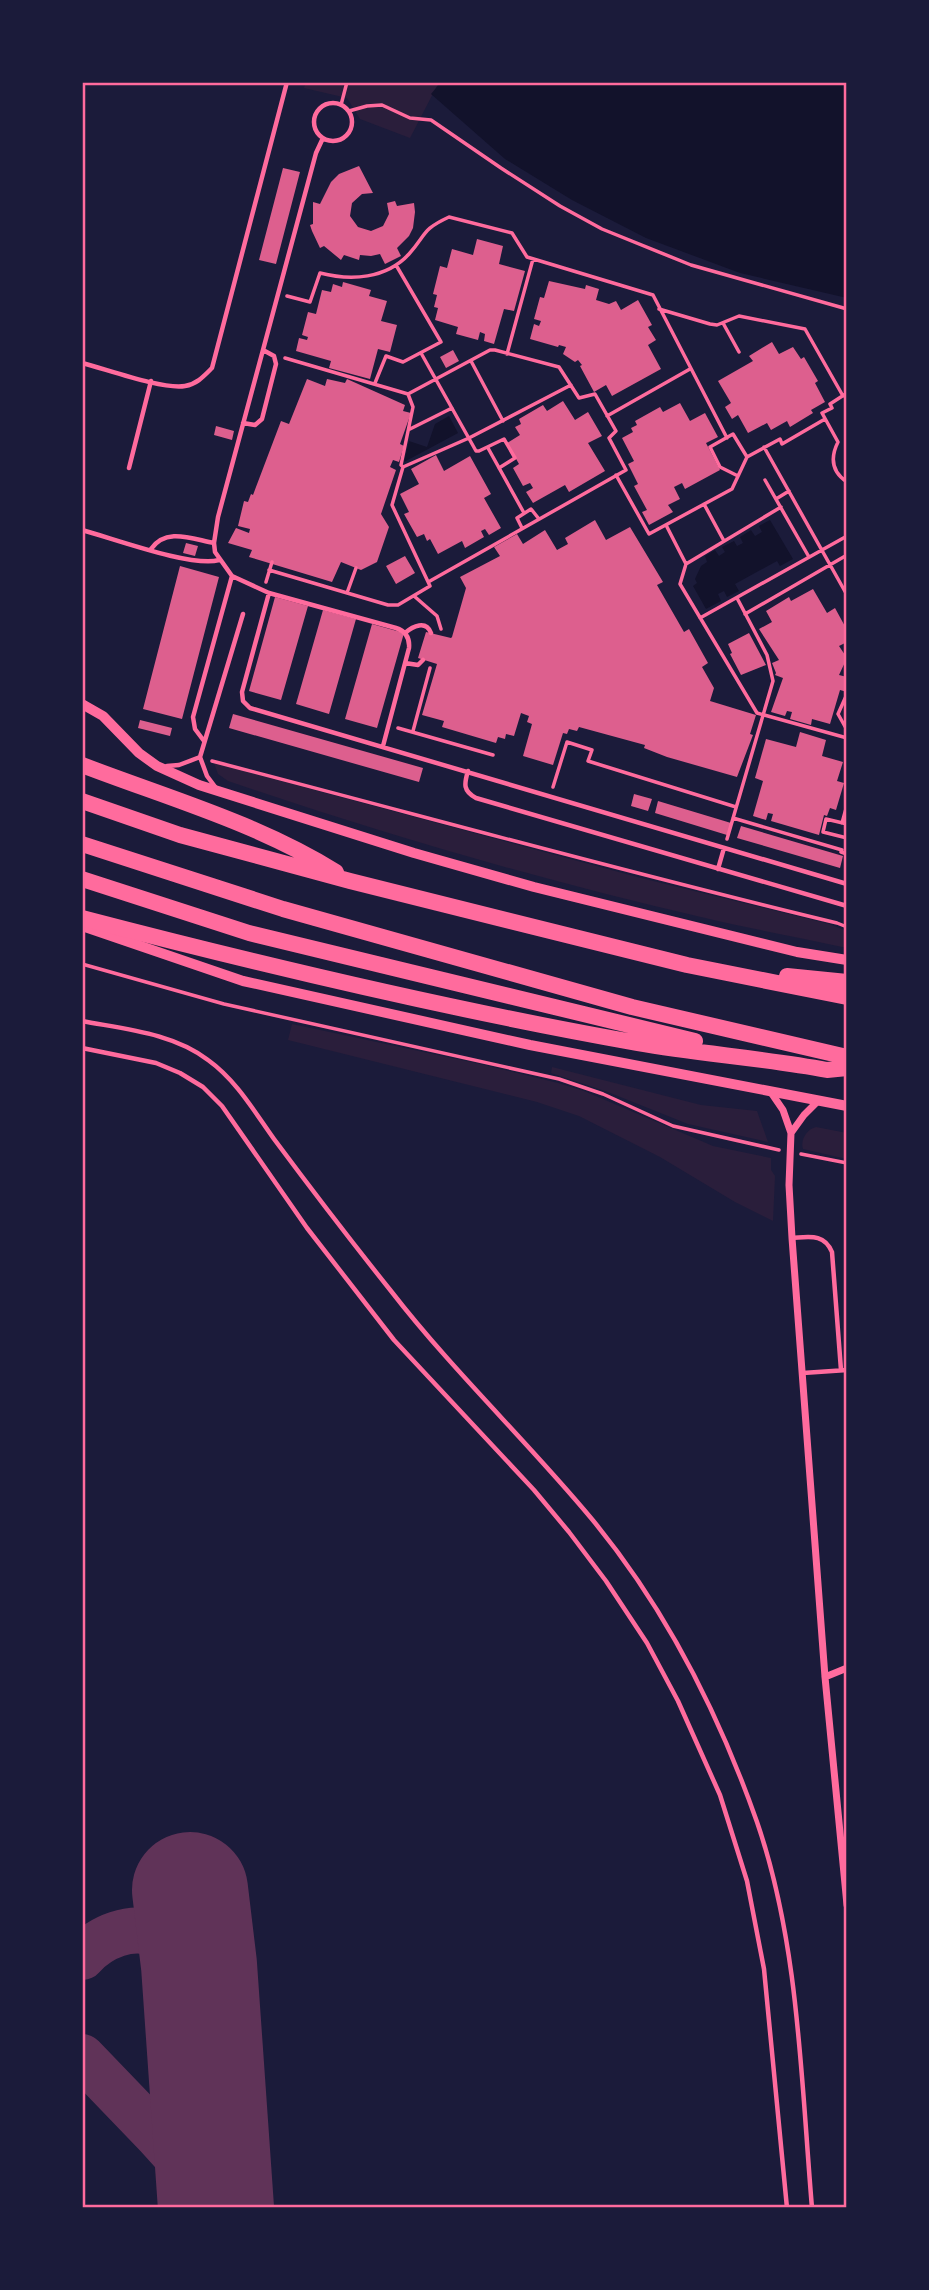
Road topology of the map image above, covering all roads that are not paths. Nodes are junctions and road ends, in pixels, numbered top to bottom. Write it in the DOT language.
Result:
graph roads {
  1 [pos="287,82"];
  2 [pos="323,138"];
  3 [pos="263,350"];
  4 [pos="82,363"];
  5 [pos="150,381"];
  6 [pos="243,423"];
  7 [pos="129,468"];
  8 [pos="82,530"];
  9 [pos="214,543"];
  10 [pos="151,549"];
  11 [pos="219,561"];
  12 [pos="232,576"];
  13 [pos="266,592"];
  14 [pos="243,614"];
  15 [pos="405,633"];
  16 [pos="431,633"];
  17 [pos="423,660"];
  18 [pos="405,663"];
  19 [pos="82,704"];
  20 [pos="204,742"];
  21 [pos="383,746"];
  22 [pos="200,757"];
  23 [pos="82,765"];
  24 [pos="157,766"];
  25 [pos="468,771"];
  26 [pos="220,792"];
  27 [pos="82,801"];
  28 [pos="82,844"];
  29 [pos="724,848"];
  30 [pos="718,869"];
  31 [pos="82,879"];
  32 [pos="350,881"];
  33 [pos="847,884"];
  34 [pos="847,906"];
  35 [pos="82,918"];
  36 [pos="82,926"];
  37 [pos="847,960"];
  38 [pos="687,965"];
  39 [pos="847,982"];
  40 [pos="847,997"];
  41 [pos="82,1021"];
  42 [pos="82,1048"];
  43 [pos="847,1058"];
  44 [pos="790,1063"];
  45 [pos="847,1068"];
  46 [pos="770,1090"];
  47 [pos="819,1100"];
  48 [pos="847,1106"];
  49 [pos="791,1132"];
  50 [pos="792,1238"];
  51 [pos="844,1370"];
  52 [pos="802,1373"];
  53 [pos="847,1668"];
  54 [pos="825,1676"];
  55 [pos="847,1905"];
  56 [pos="787,2208"];
  57 [pos="812,2208"];
  1 -- 5 [label="lane"];
  2 -- 2 [label="lane"];
  2 -- 3 [label="lane"];
  3 -- 6 [label="lane"];
  3 -- 6 [label="lane"];
  4 -- 5 [label="lane"];
  5 -- 7 [label="lane"];
  6 -- 9 [label="lane"];
  8 -- 10 [label="lane"];
  9 -- 10 [label="lane"];
  9 -- 11 [label="lane"];
  10 -- 11 [label="lane"];
  11 -- 12 [label="lane"];
  12 -- 13 [label="lane"];
  12 -- 20 [label="lane"];
  13 -- 15 [label="lane"];
  13 -- 21 [label="lane"];
  14 -- 20 [label="lane"];
  15 -- 16 [label="lane"];
  15 -- 18 [label="lane"];
  17 -- 18 [label="lane"];
  18 -- 21 [label="lane"];
  19 -- 24 [label="street"];
  20 -- 22 [label="lane"];
  21 -- 25 [label="lane"];
  22 -- 24 [label="lane"];
  22 -- 26 [label="lane"];
  23 -- 32 [label="highway"];
  24 -- 26 [label="street"];
  25 -- 29 [label="lane"];
  25 -- 30 [label="lane"];
  26 -- 37 [label="street"];
  27 -- 32 [label="highway"];
  28 -- 43 [label="highway"];
  29 -- 30 [label="lane"];
  29 -- 33 [label="lane"];
  30 -- 34 [label="lane"];
  31 -- 44 [label="highway"];
  32 -- 38 [label="highway"];
  35 -- 44 [label="highway"];
  36 -- 46 [label="street"];
  38 -- 39 [label="highway"];
  38 -- 40 [label="highway"];
  41 -- 57 [label="lane"];
  42 -- 56 [label="lane"];
  44 -- 45 [label="highway"];
  46 -- 47 [label="street"];
  46 -- 49 [label="street"];
  47 -- 48 [label="street"];
  47 -- 49 [label="street"];
  49 -- 50 [label="street"];
  50 -- 51 [label="lane"];
  50 -- 52 [label="street"];
  51 -- 52 [label="lane"];
  52 -- 54 [label="street"];
  53 -- 54 [label="street"];
  54 -- 55 [label="street"];
}
